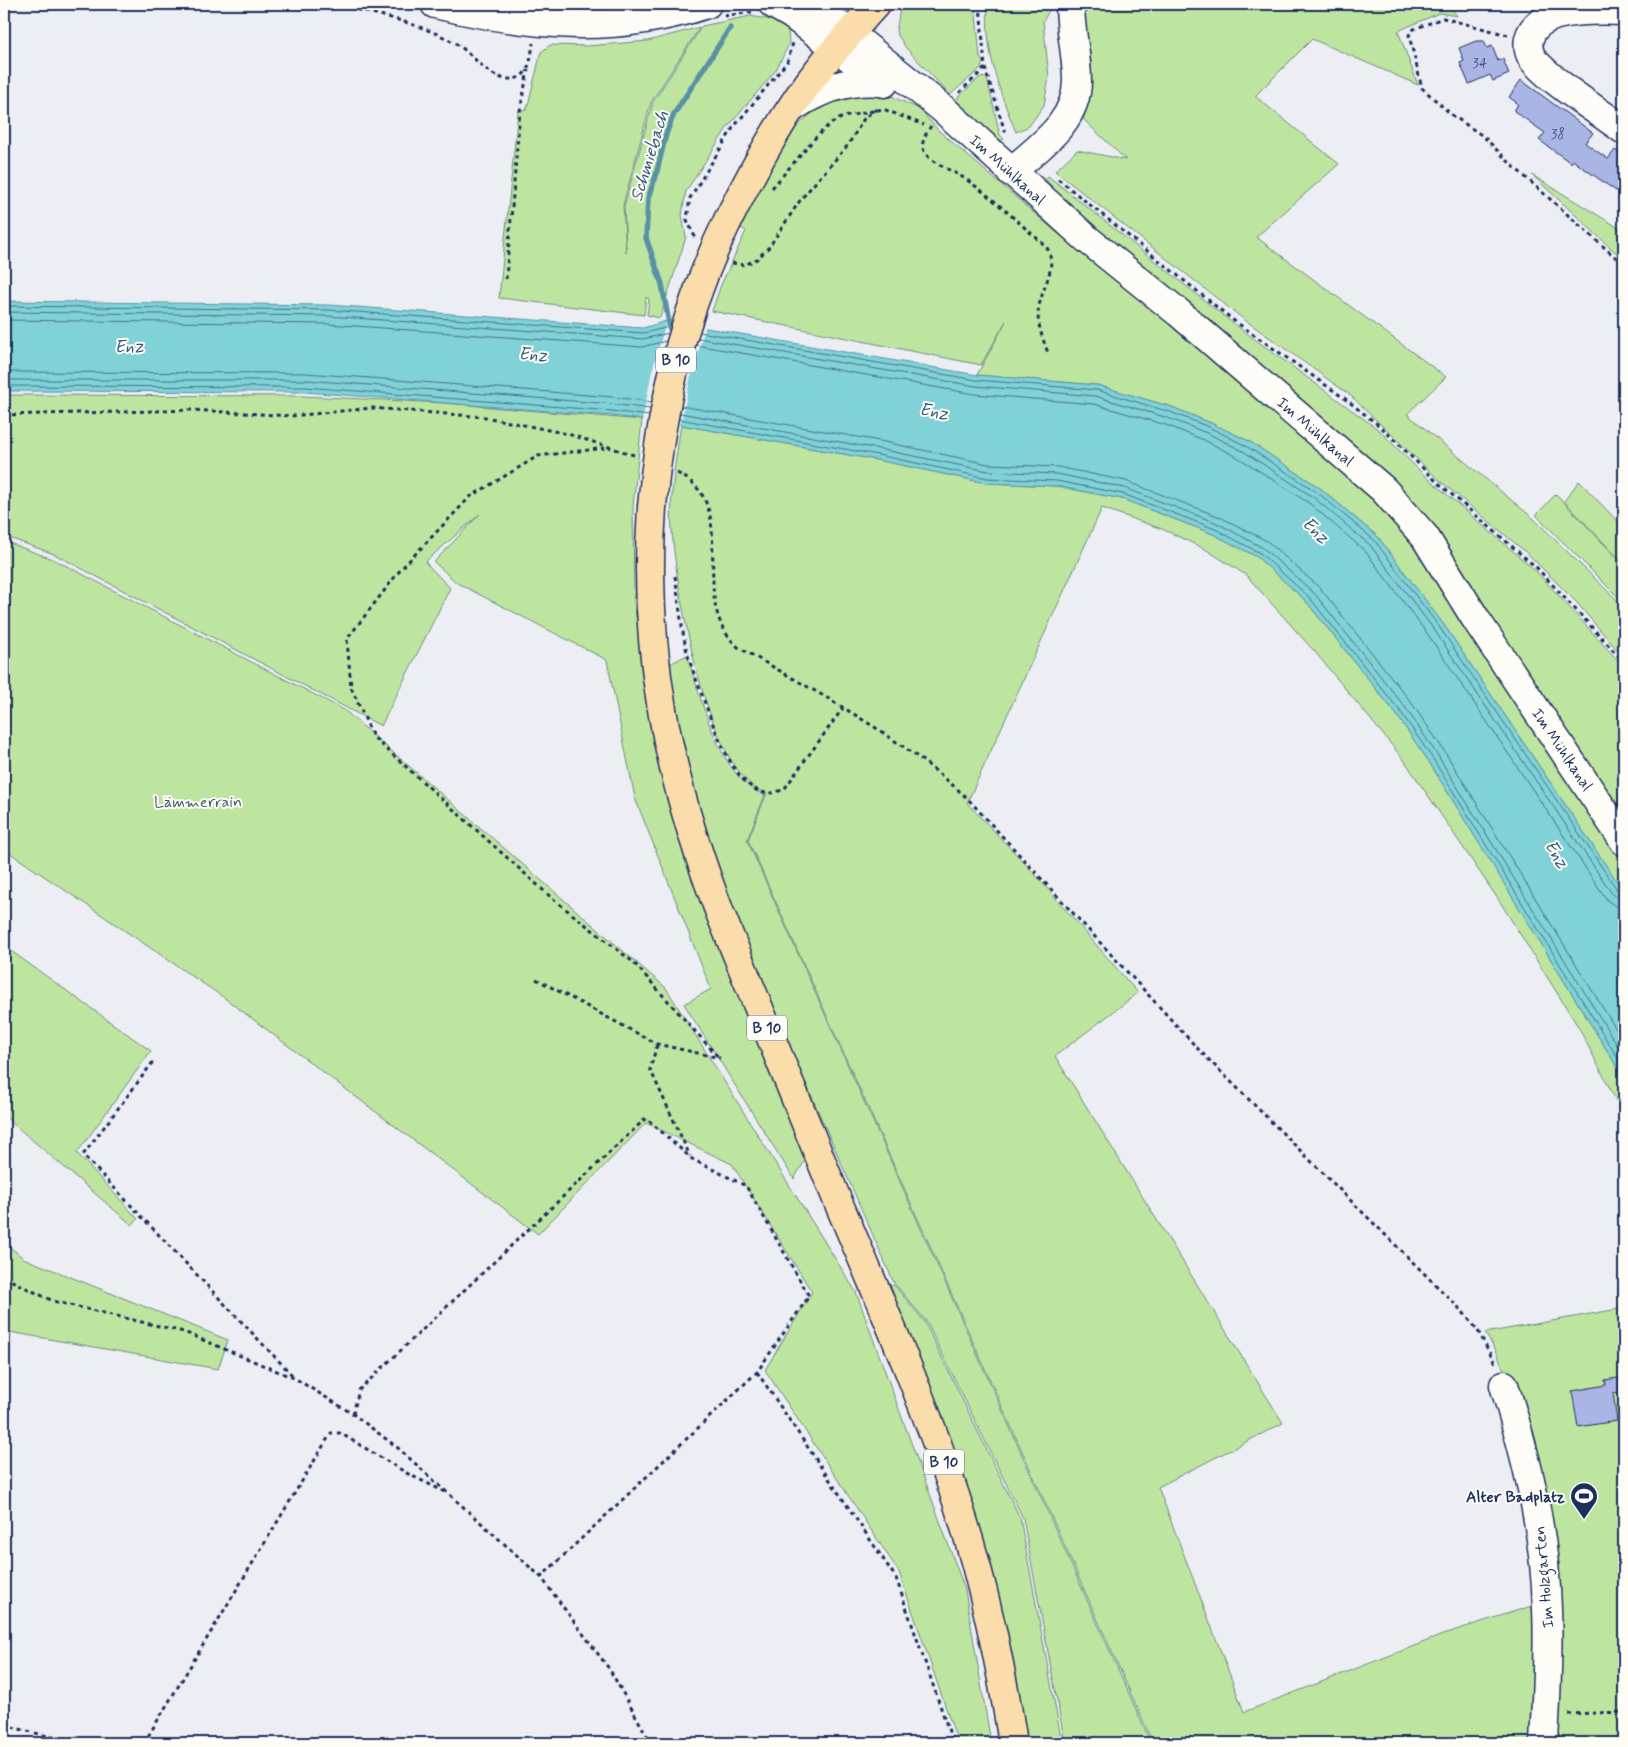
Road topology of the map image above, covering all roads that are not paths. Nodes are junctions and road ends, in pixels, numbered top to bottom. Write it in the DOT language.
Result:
graph roads {
  1 [pos="435,4"];
  2 [pos="703,4"];
  3 [pos="773,4"];
  4 [pos="813,4"];
  5 [pos="876,4"];
  6 [pos="1070,4"];
  7 [pos="1624,10"];
  8 [pos="843,41"];
  9 [pos="881,82"];
  10 [pos="793,107"];
  11 [pos="933,111"];
  12 [pos="1624,130"];
  13 [pos="1020,164"];
  14 [pos="1624,841"];
  15 [pos="1504,1385"];
  16 [pos="1013,1743"];
  17 [pos="1544,1743"];
  1 -- 2 [label="street"];
  3 -- 8 [label="street"];
  4 -- 8 [label="street"];
  5 -- 8 [label="main road, B 10"];
  6 -- 13 [label="street"];
  7 -- 12 [label="street"];
  8 -- 9 [label="street, Im Mühlkanal"];
  8 -- 10 [label="main road, B 10"];
  8 -- 11 [label="street, Im Mühlkanal"];
  9 -- 10 [label="street"];
  9 -- 11 [label="street, Im Mühlkanal"];
  10 -- 16 [label="main road, B 10, bridge"];
  11 -- 13 [label="street, Im Mühlkanal"];
  13 -- 14 [label="street, Im Mühlkanal"];
  15 -- 17 [label="street, Im Holzgarten"];
}
